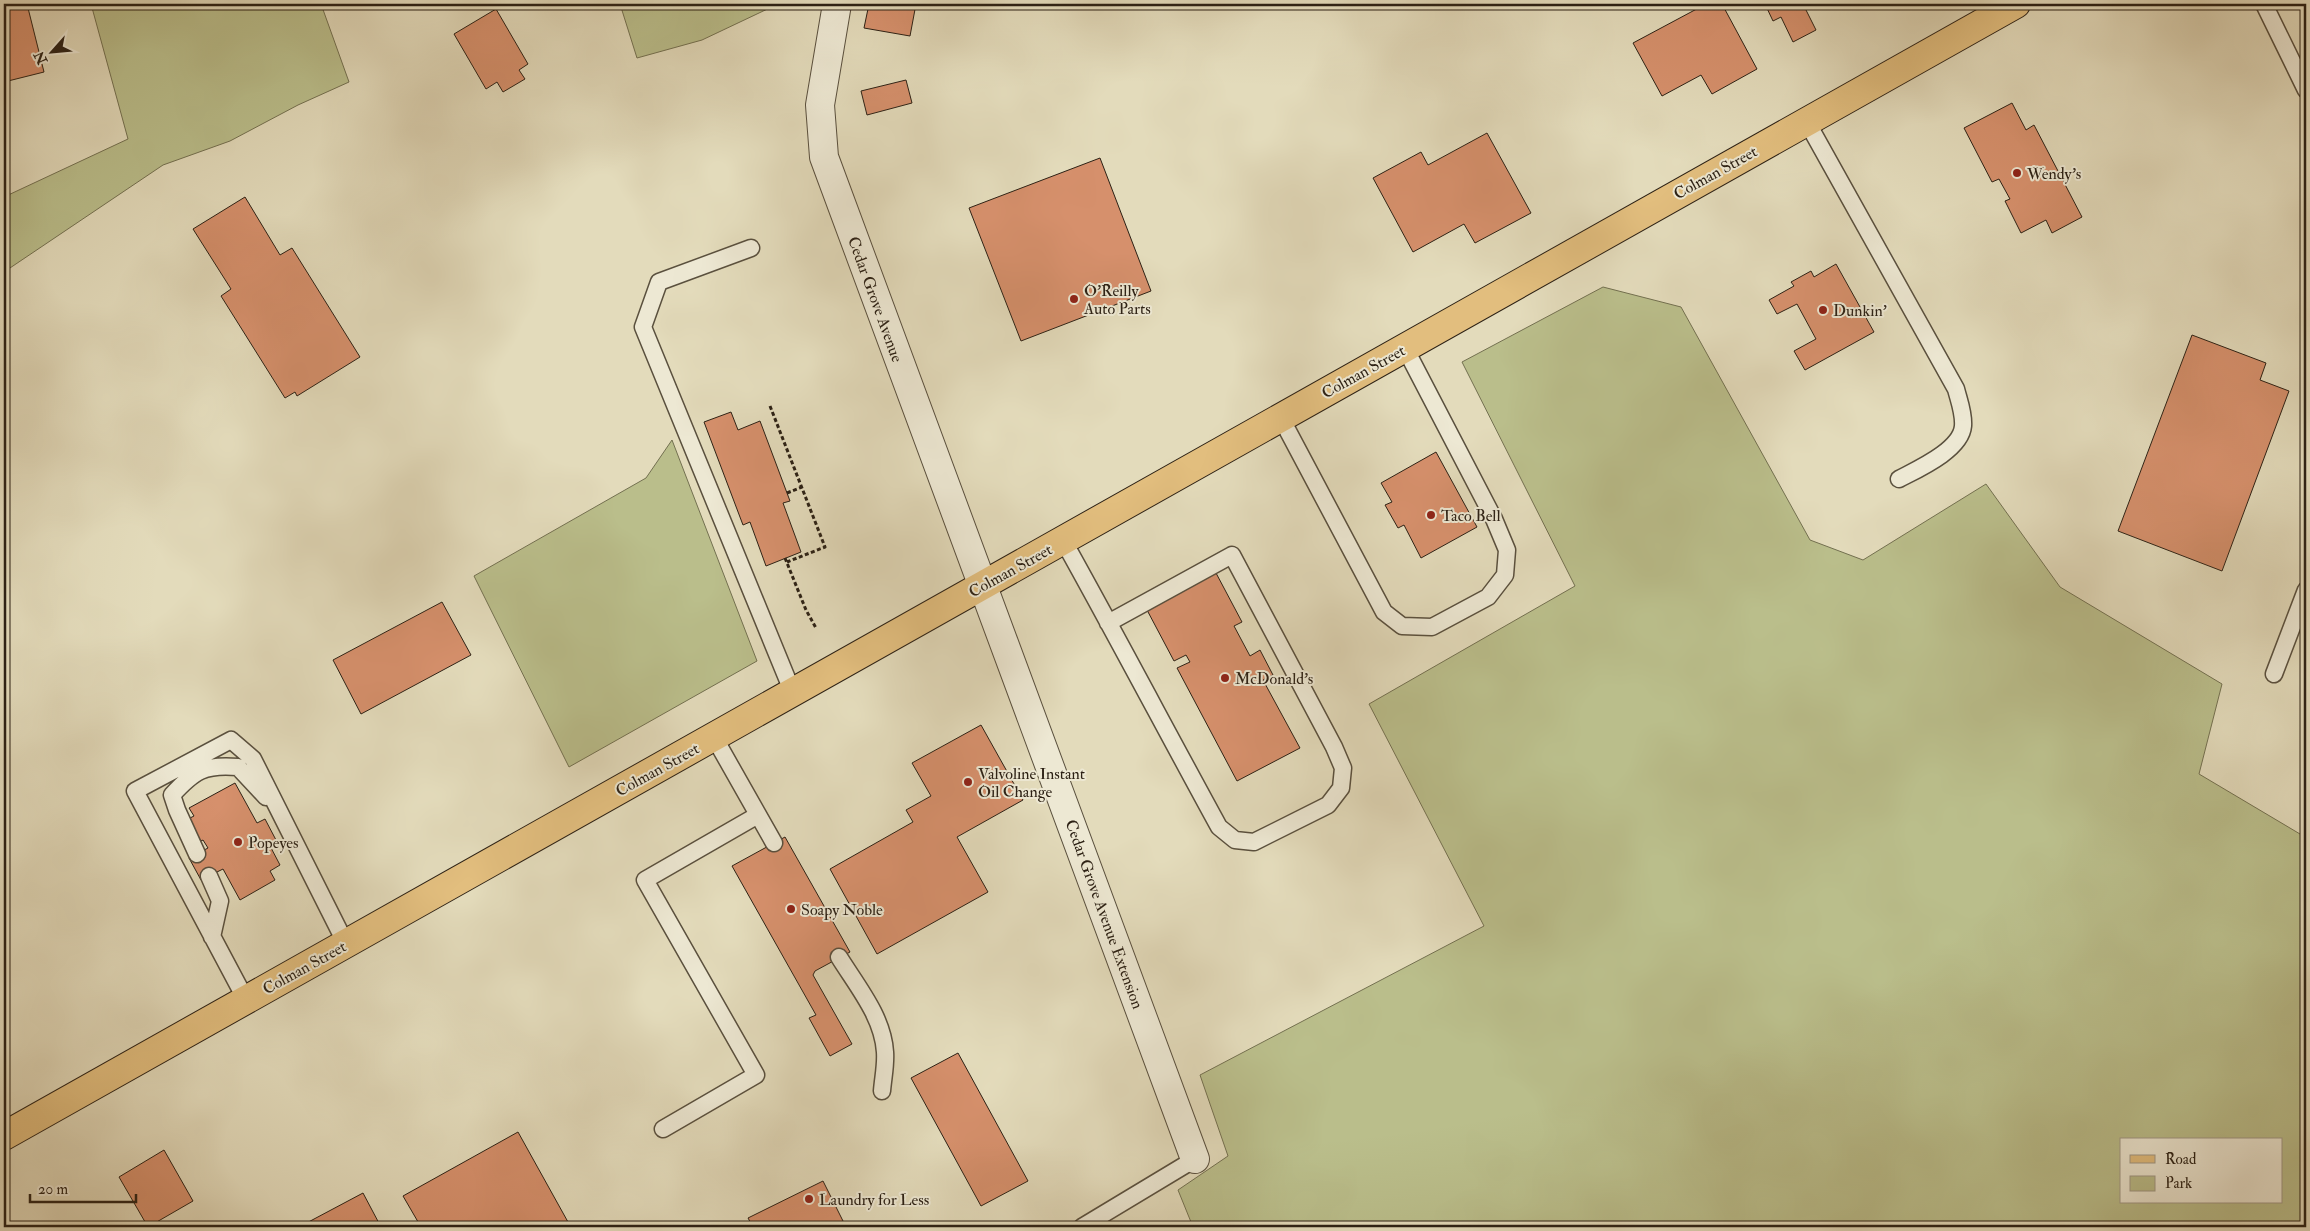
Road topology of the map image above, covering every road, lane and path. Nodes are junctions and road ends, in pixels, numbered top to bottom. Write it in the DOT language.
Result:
graph roads {
  1 [pos="837,4"];
  2 [pos="2016,4"];
  3 [pos="2264,4"];
  4 [pos="2306,90"];
  5 [pos="1807,122"];
  6 [pos="751,248"];
  7 [pos="1405,348"];
  8 [pos="770,406"];
  9 [pos="1281,418"];
  10 [pos="1899,479"];
  11 [pos="802,487"];
  12 [pos="786,493"];
  13 [pos="1063,540"];
  14 [pos="983,585"];
  15 [pos="2306,590"];
  16 [pos="1108,623"];
  17 [pos="816,628"];
  18 [pos="2274,674"];
  19 [pos="793,693"];
  20 [pos="714,737"];
  21 [pos="278,809"];
  22 [pos="758,815"];
  23 [pos="774,843"];
  24 [pos="197,854"];
  25 [pos="209,876"];
  26 [pos="212,937"];
  27 [pos="346,944"];
  28 [pos="839,957"];
  29 [pos="246,1000"];
  30 [pos="882,1091"];
  31 [pos="662,1129"];
  32 [pos="4,1136"];
  33 [pos="1195,1159"];
  34 [pos="1082,1227"];
  1 -- 14 [label="street, Cedar Grove Avenue"];
  2 -- 5 [label="main road, Colman Street"];
  3 -- 4 [label="lane"];
  5 -- 7 [label="main road, Colman Street"];
  5 -- 10 [label="lane"];
  6 -- 19 [label="lane"];
  7 -- 9 [label="main road, Colman Street"];
  7 -- 9 [label="lane"];
  8 -- 11 [label="path"];
  9 -- 13 [label="main road, Colman Street"];
  11 -- 12 [label="path"];
  11 -- 17 [label="path"];
  13 -- 14 [label="main road, Colman Street"];
  13 -- 16 [label="lane"];
  14 -- 19 [label="main road, Colman Street"];
  14 -- 33 [label="street, Cedar Grove Avenue Extension"];
  15 -- 18 [label="lane"];
  16 -- 16 [label="lane"];
  19 -- 20 [label="main road, Colman Street"];
  20 -- 22 [label="lane"];
  20 -- 27 [label="main road, Colman Street"];
  21 -- 24 [label="lane"];
  21 -- 26 [label="lane"];
  21 -- 27 [label="lane"];
  22 -- 23 [label="lane"];
  22 -- 31 [label="lane"];
  25 -- 26 [label="lane"];
  26 -- 29 [label="lane"];
  27 -- 29 [label="main road, Colman Street"];
  28 -- 30 [label="lane"];
  29 -- 32 [label="main road, Colman Street"];
  33 -- 34 [label="lane"];
}
